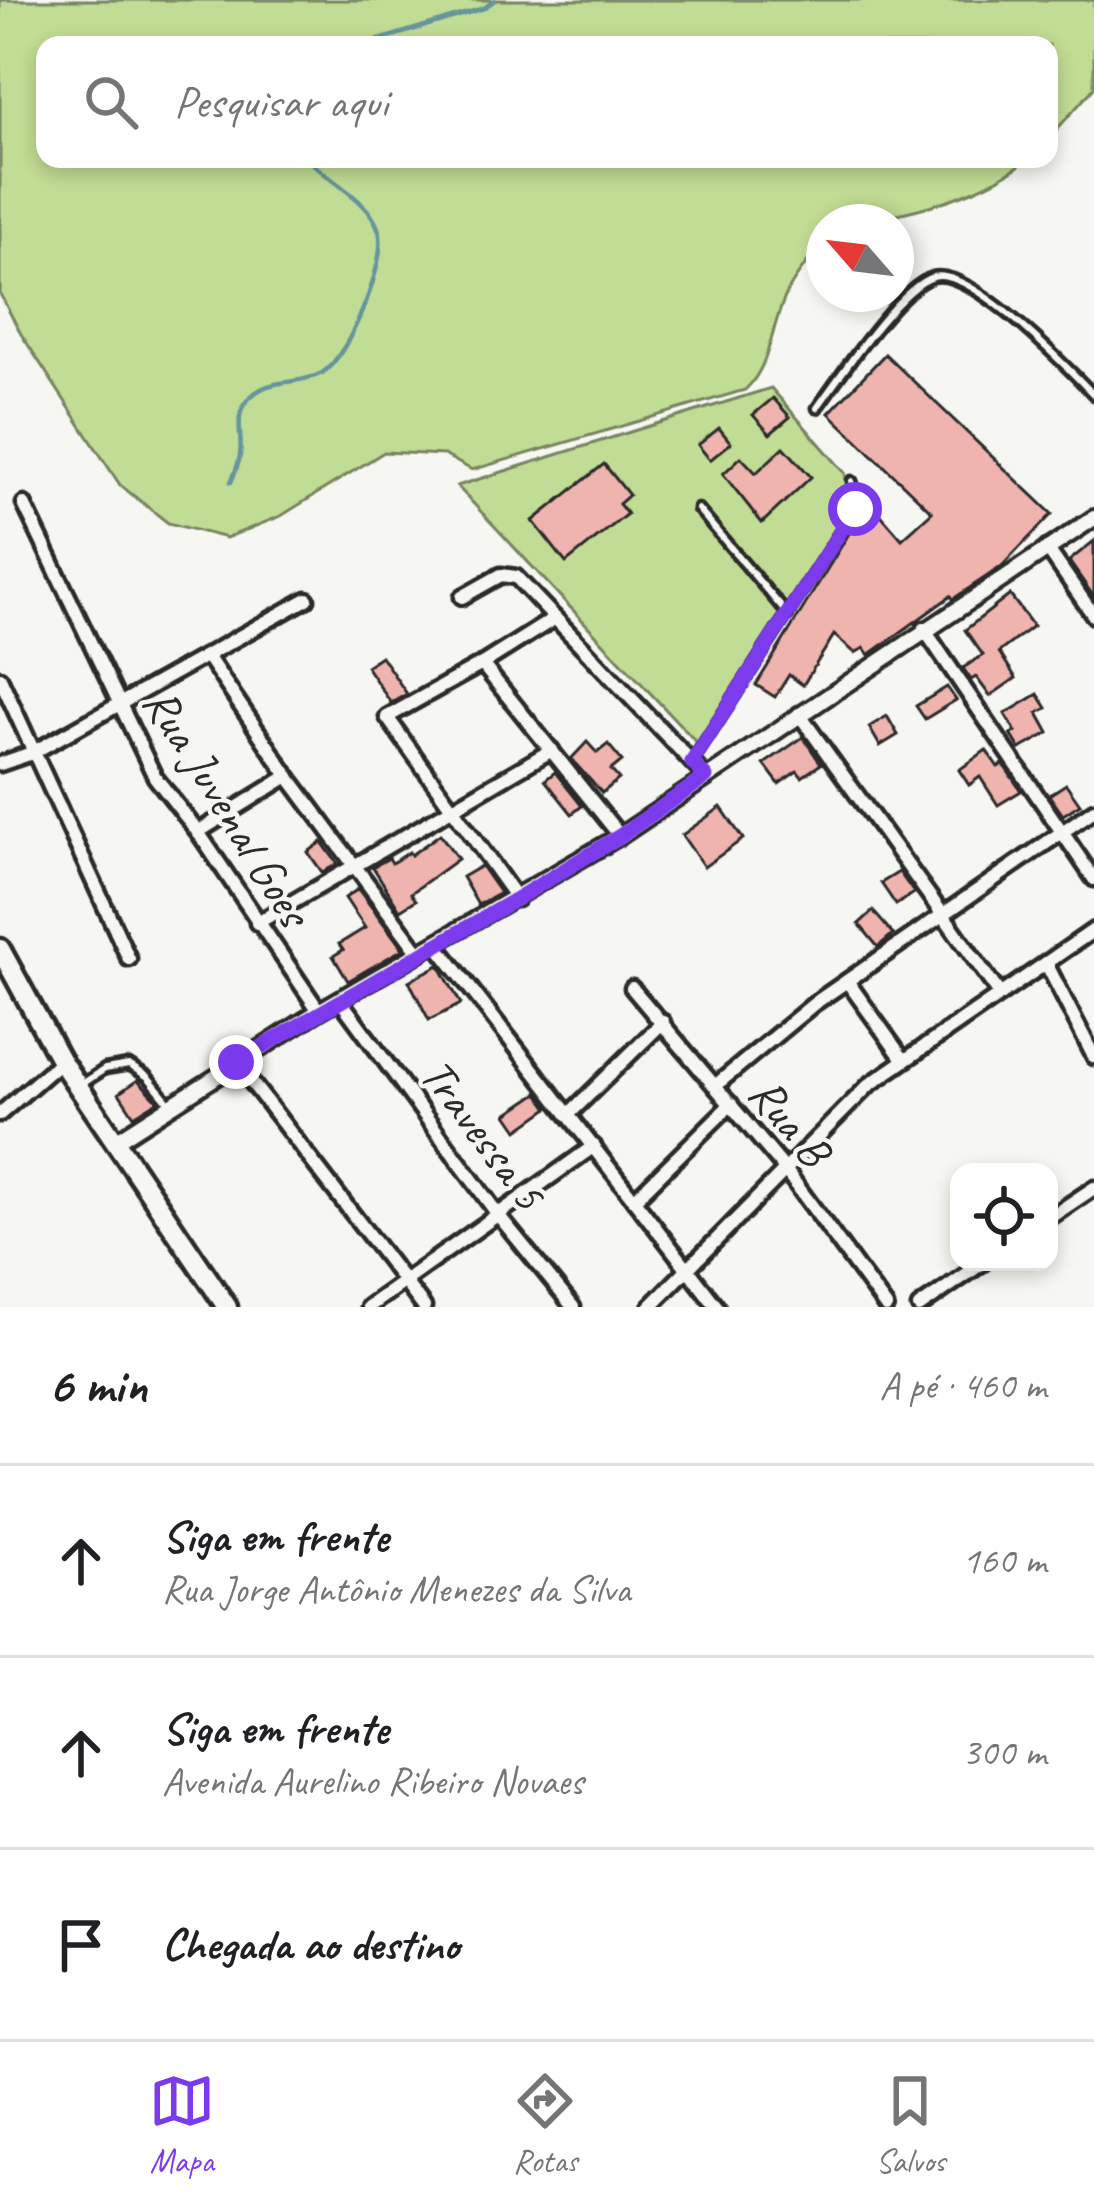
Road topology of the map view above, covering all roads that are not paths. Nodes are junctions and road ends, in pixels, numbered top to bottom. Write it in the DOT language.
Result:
graph roads {
  1 [pos="1094,395"];
  2 [pos="817,408"];
  3 [pos="852,481"];
  4 [pos="24,505"];
  5 [pos="698,509"];
  6 [pos="1094,518"];
  7 [pos="1047,548"];
  8 [pos="462,597"];
  9 [pos="307,599"];
  10 [pos="788,615"];
  11 [pos="1094,616"];
  12 [pos="555,618"];
  13 [pos="924,629"];
  14 [pos="207,656"];
  15 [pos="482,664"];
  16 [pos="0,678"];
  17 [pos="118,704"];
  18 [pos="799,714"];
  19 [pos="552,750"];
  20 [pos="32,753"];
  21 [pos="692,762"];
  22 [pos="0,764"];
  23 [pos="288,776"];
  24 [pos="706,777"];
  25 [pos="450,807"];
  26 [pos="1094,809"];
  27 [pos="1062,831"];
  28 [pos="198,832"];
  29 [pos="620,836"];
  30 [pos="355,867"];
  31 [pos="1094,879"];
  32 [pos="518,898"];
  33 [pos="944,916"];
  34 [pos="257,923"];
  35 [pos="1094,931"];
  36 [pos="436,944"];
  37 [pos="0,949"];
  38 [pos="419,953"];
  39 [pos="129,959"];
  40 [pos="1046,963"];
  41 [pos="847,981"];
  42 [pos="632,988"];
  43 [pos="999,993"];
  44 [pos="340,1000"];
  45 [pos="319,1011"];
  46 [pos="663,1022"];
  47 [pos="1094,1057"];
  48 [pos="903,1058"];
  49 [pos="61,1061"];
  50 [pos="236,1062"];
  51 [pos="716,1085"];
  52 [pos="78,1087"];
  53 [pos="731,1104"];
  54 [pos="170,1105"];
  55 [pos="0,1114"];
  56 [pos="568,1115"];
  57 [pos="116,1141"];
  58 [pos="594,1146"];
  59 [pos="784,1168"];
  60 [pos="1094,1188"];
  61 [pos="634,1200"];
  62 [pos="1058,1212"];
  63 [pos="499,1216"];
  64 [pos="686,1270"];
  65 [pos="971,1271"];
  66 [pos="405,1284"];
  67 [pos="226,1307"];
  68 [pos="368,1307"];
  69 [pos="424,1307"];
  70 [pos="573,1307"];
  71 [pos="650,1307"];
  72 [pos="717,1307"];
  73 [pos="886,1307"];
  74 [pos="920,1307"];
  1 -- 2 [label="lane"];
  3 -- 10 [label="lane"];
  4 -- 17 [label="street, Rua Juvenal Goes"];
  5 -- 10 [label="lane"];
  6 -- 7 [label="street"];
  7 -- 11 [label="street"];
  7 -- 13 [label="street"];
  8 -- 12 [label="street"];
  9 -- 14 [label="street"];
  10 -- 21 [label="lane"];
  12 -- 15 [label="street"];
  12 -- 21 [label="street"];
  13 -- 18 [label="street"];
  13 -- 27 [label="street"];
  14 -- 17 [label="street"];
  14 -- 23 [label="street"];
  15 -- 19 [label="street"];
  15 -- 25 [label="street"];
  16 -- 20 [label="street"];
  17 -- 20 [label="street"];
  17 -- 28 [label="street, Rua Juvenal Goes"];
  18 -- 24 [label="street"];
  18 -- 33 [label="street"];
  19 -- 25 [label="street"];
  19 -- 29 [label="street"];
  20 -- 22 [label="street"];
  20 -- 39 [label="street"];
  21 -- 24 [label="street"];
  23 -- 28 [label="street"];
  23 -- 30 [label="street"];
  24 -- 29 [label="street"];
  25 -- 30 [label="street"];
  25 -- 32 [label="street"];
  26 -- 27 [label="street"];
  27 -- 31 [label="street"];
  27 -- 33 [label="street"];
  28 -- 34 [label="street, Rua Juvenal Goes"];
  29 -- 32 [label="street"];
  30 -- 34 [label="street"];
  30 -- 38 [label="street"];
  32 -- 36 [label="street"];
  33 -- 41 [label="street"];
  33 -- 43 [label="street"];
  34 -- 45 [label="street, Rua Juvenal Goes"];
  35 -- 40 [label="street"];
  36 -- 38 [label="street"];
  36 -- 56 [label="street"];
  37 -- 49 [label="main road"];
  38 -- 44 [label="street"];
  40 -- 43 [label="street"];
  40 -- 47 [label="street"];
  41 -- 48 [label="street"];
  41 -- 51 [label="street"];
  42 -- 46 [label="street, Rua B"];
  43 -- 48 [label="street"];
  44 -- 45 [label="street"];
  44 -- 63 [label="street, Travessa 5"];
  45 -- 50 [label="street"];
  46 -- 51 [label="street, Rua B"];
  46 -- 56 [label="street"];
  48 -- 59 [label="street"];
  49 -- 52 [label="main road"];
  49 -- 55 [label="street"];
  50 -- 54 [label="street"];
  50 -- 66 [label="street"];
  51 -- 53 [label="street, Rua B"];
  52 -- 54 [label="lane"];
  52 -- 57 [label="main road"];
  53 -- 59 [label="street, Rua B"];
  53 -- 61 [label="street"];
  54 -- 57 [label="street"];
  56 -- 58 [label="street"];
  57 -- 67 [label="main road"];
  58 -- 61 [label="street"];
  58 -- 63 [label="street"];
  59 -- 64 [label="street"];
  59 -- 73 [label="street, Rua B"];
  60 -- 62 [label="street"];
  61 -- 64 [label="street"];
  63 -- 66 [label="street"];
  63 -- 70 [label="street, Travessa 5"];
  64 -- 71 [label="street"];
  64 -- 72 [label="street"];
  65 -- 74 [label="street"];
  66 -- 68 [label="street"];
  66 -- 69 [label="street"];
}
